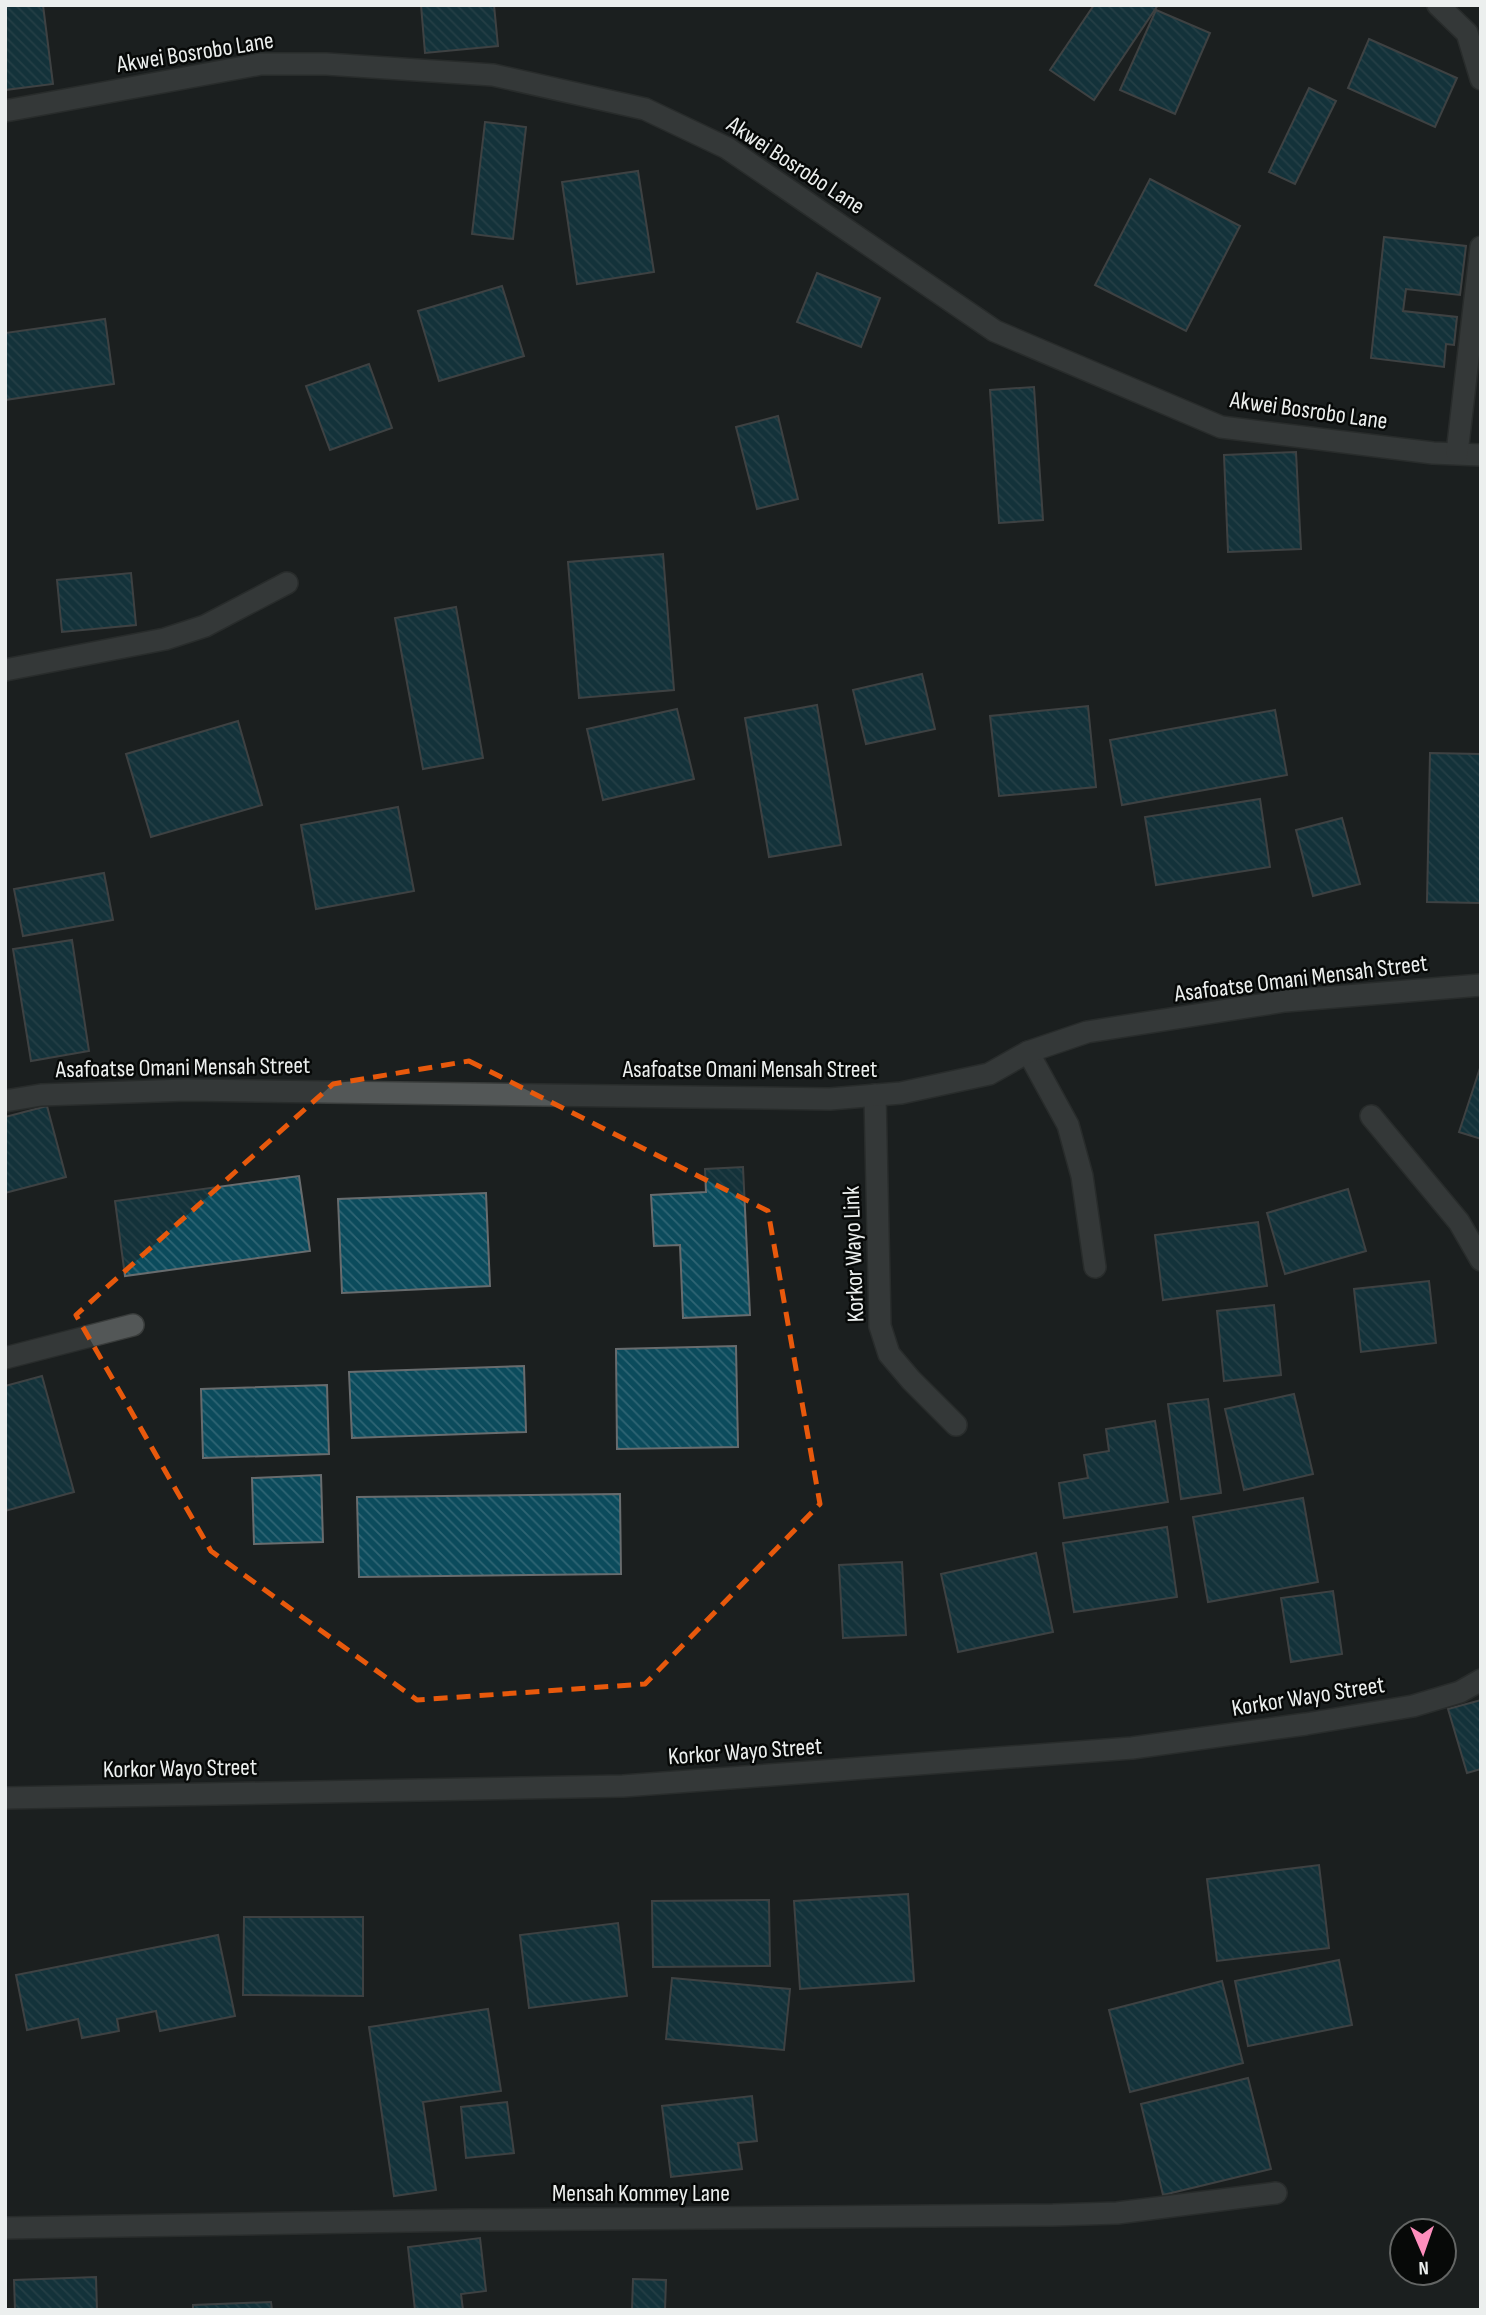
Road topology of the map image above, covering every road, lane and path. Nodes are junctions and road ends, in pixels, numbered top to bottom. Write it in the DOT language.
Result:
graph roads {
  1 [pos="1438,5"];
  2 [pos="1481,79"];
  3 [pos="5,111"];
  4 [pos="1481,247"];
  5 [pos="1457,453"];
  6 [pos="1481,455"];
  7 [pos="287,583"];
  8 [pos="5,670"];
  9 [pos="1481,985"];
  10 [pos="1028,1052"];
  11 [pos="874,1096"];
  12 [pos="5,1101"];
  13 [pos="1371,1116"];
  14 [pos="1481,1260"];
  15 [pos="1095,1267"];
  16 [pos="133,1325"];
  17 [pos="5,1358"];
  18 [pos="956,1425"];
  19 [pos="1481,1680"];
  20 [pos="5,1798"];
  21 [pos="1276,2193"];
  22 [pos="5,2228"];
  1 -- 2 [label="street"];
  3 -- 5 [label="street, Akwei Bosrobo Lane"];
  4 -- 5 [label="street"];
  5 -- 6 [label="street, Akwei Bosrobo Lane"];
  7 -- 8 [label="street"];
  9 -- 10 [label="street, Asafoatse Omani Mensah Street"];
  10 -- 11 [label="street, Asafoatse Omani Mensah Street"];
  10 -- 15 [label="street"];
  11 -- 12 [label="street, Asafoatse Omani Mensah Street"];
  11 -- 18 [label="street, Korkor Wayo Link"];
  13 -- 14 [label="street"];
  16 -- 17 [label="street"];
  19 -- 20 [label="street, Korkor Wayo Street"];
  21 -- 22 [label="street, Mensah Kommey Lane"];
}
